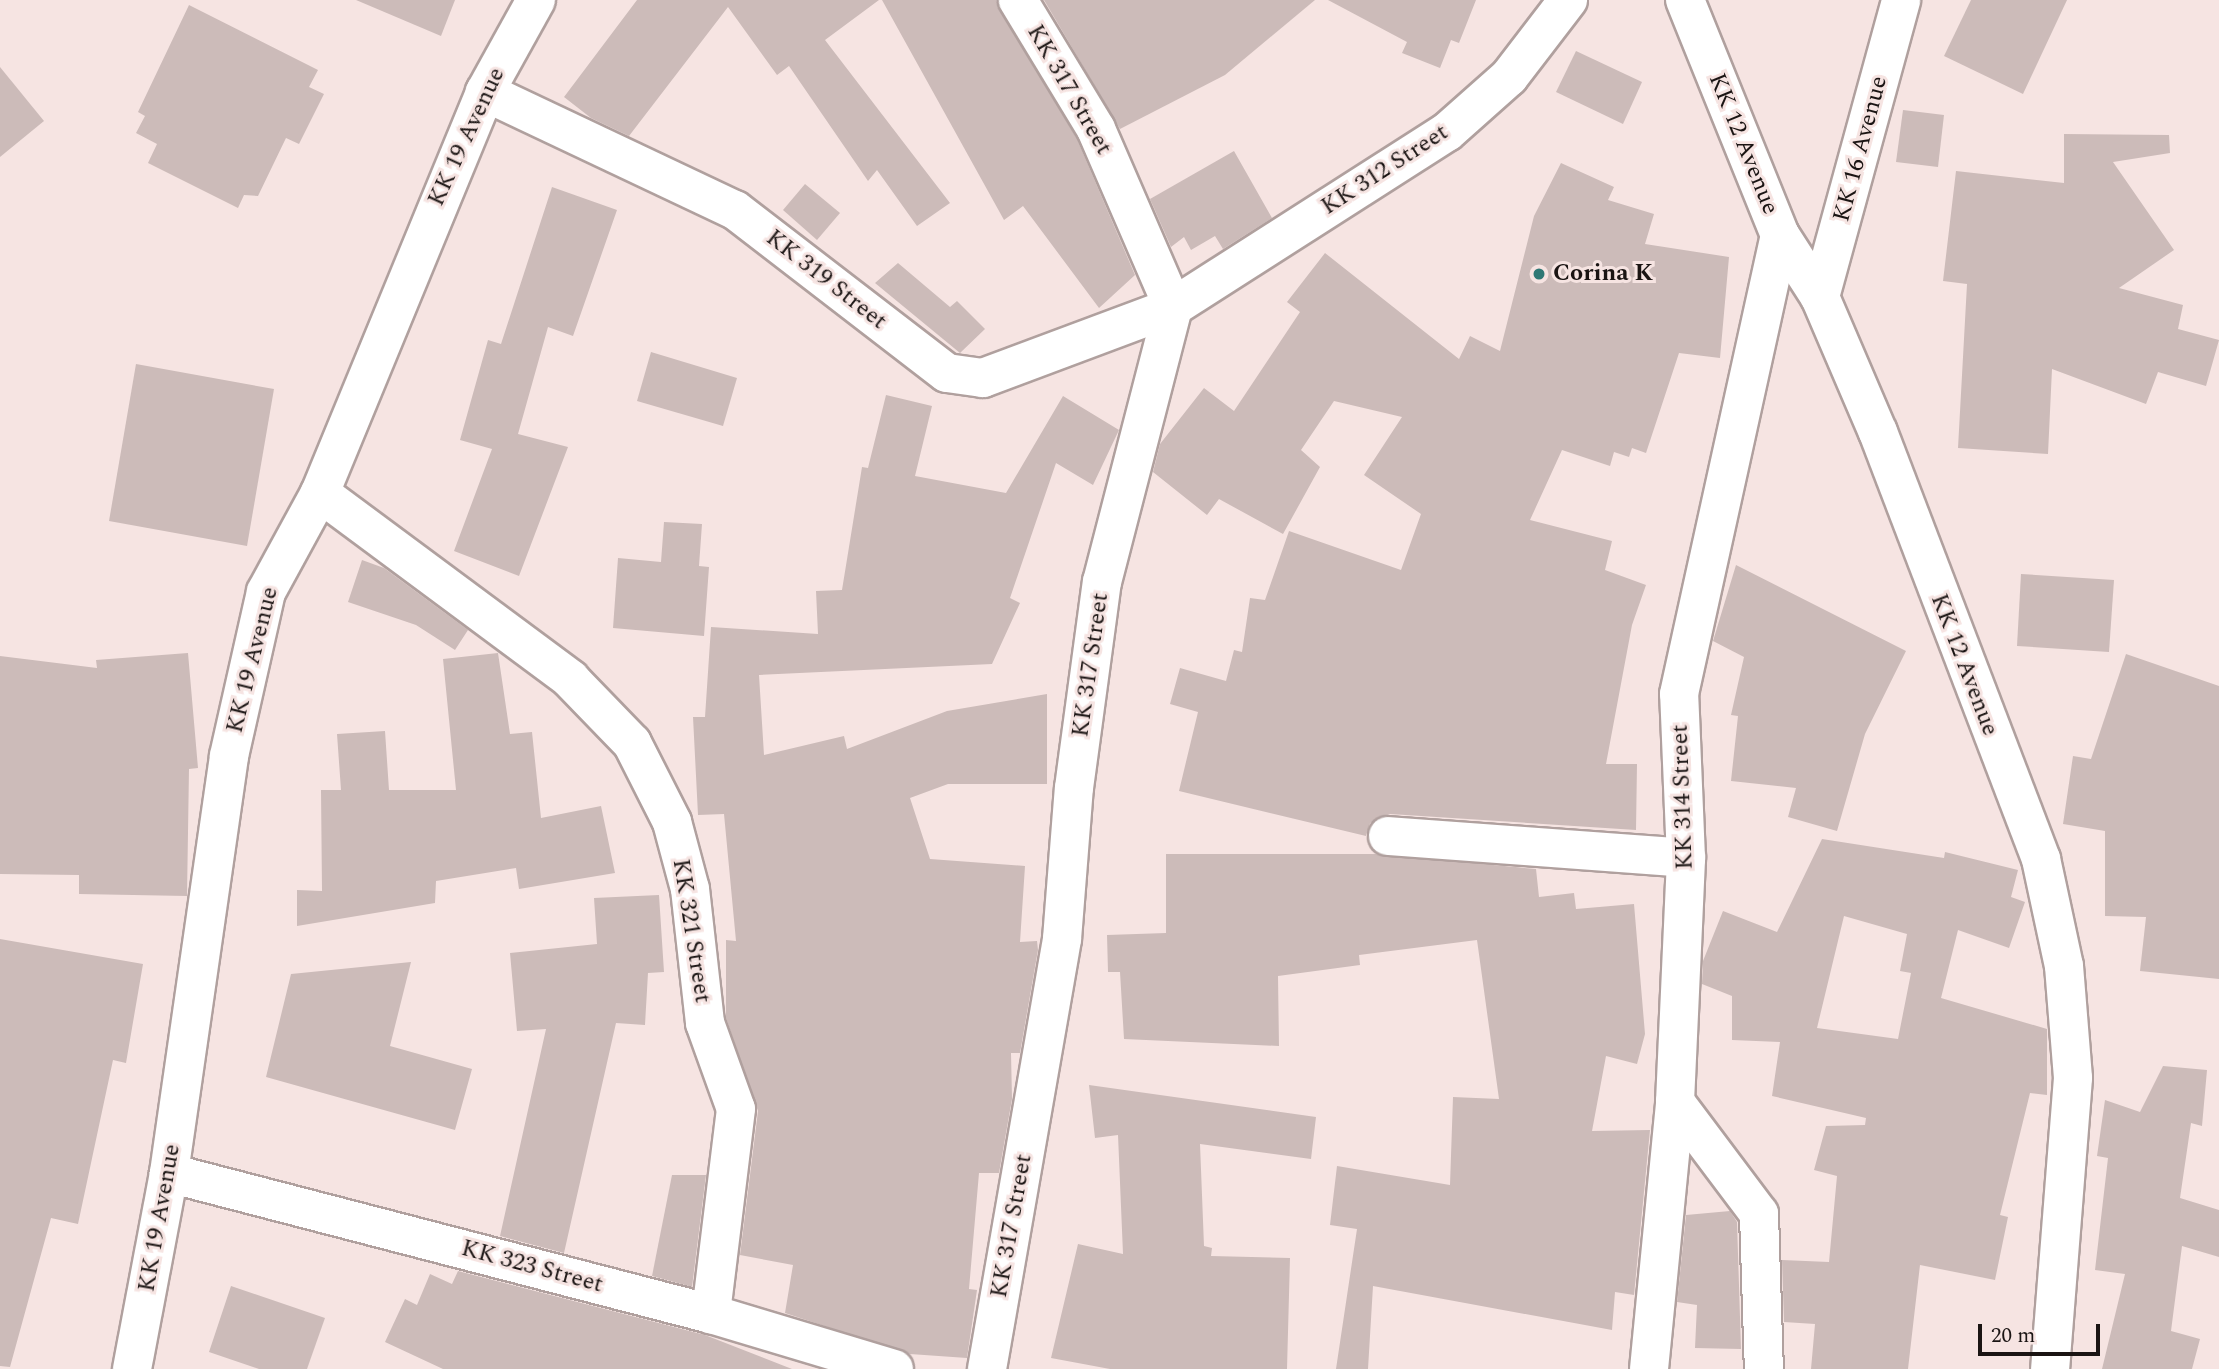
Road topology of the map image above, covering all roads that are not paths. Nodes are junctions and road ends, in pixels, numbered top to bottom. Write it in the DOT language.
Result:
graph roads {
  1 [pos="536,0"];
  2 [pos="1017,0"];
  3 [pos="1568,0"];
  4 [pos="1685,0"];
  5 [pos="1901,0"];
  6 [pos="485,92"];
  7 [pos="1780,235"];
  8 [pos="1820,297"];
  9 [pos="1173,307"];
  10 [pos="320,493"];
  11 [pos="1388,836"];
  12 [pos="1686,858"];
  13 [pos="1675,1102"];
  14 [pos="169,1173"];
  15 [pos="712,1314"];
  16 [pos="132,1369"];
  17 [pos="894,1369"];
  18 [pos="987,1369"];
  19 [pos="1649,1369"];
  20 [pos="1764,1369"];
  21 [pos="2050,1369"];
  1 -- 6 [label="street, KK 19 Avenue"];
  2 -- 9 [label="street, KK 317 Street"];
  3 -- 9 [label="street, KK 312 Street"];
  4 -- 7 [label="street, KK 12 Avenue"];
  5 -- 8 [label="street, KK 16 Avenue"];
  6 -- 9 [label="street, KK 319 Street"];
  6 -- 10 [label="street, KK 19 Avenue"];
  7 -- 8 [label="street, KK 12 Avenue"];
  7 -- 12 [label="street, KK 314 Street"];
  8 -- 21 [label="street, KK 12 Avenue"];
  9 -- 18 [label="street, KK 317 Street"];
  10 -- 14 [label="street, KK 19 Avenue"];
  10 -- 15 [label="street, KK 321 Street"];
  11 -- 12 [label="street"];
  12 -- 13 [label="street, KK 314 Street"];
  13 -- 19 [label="street, KK 314 Street"];
  13 -- 20 [label="street"];
  14 -- 15 [label="street, KK 323 Street"];
  14 -- 16 [label="street, KK 19 Avenue"];
  15 -- 17 [label="street, KK 323 Street"];
}
